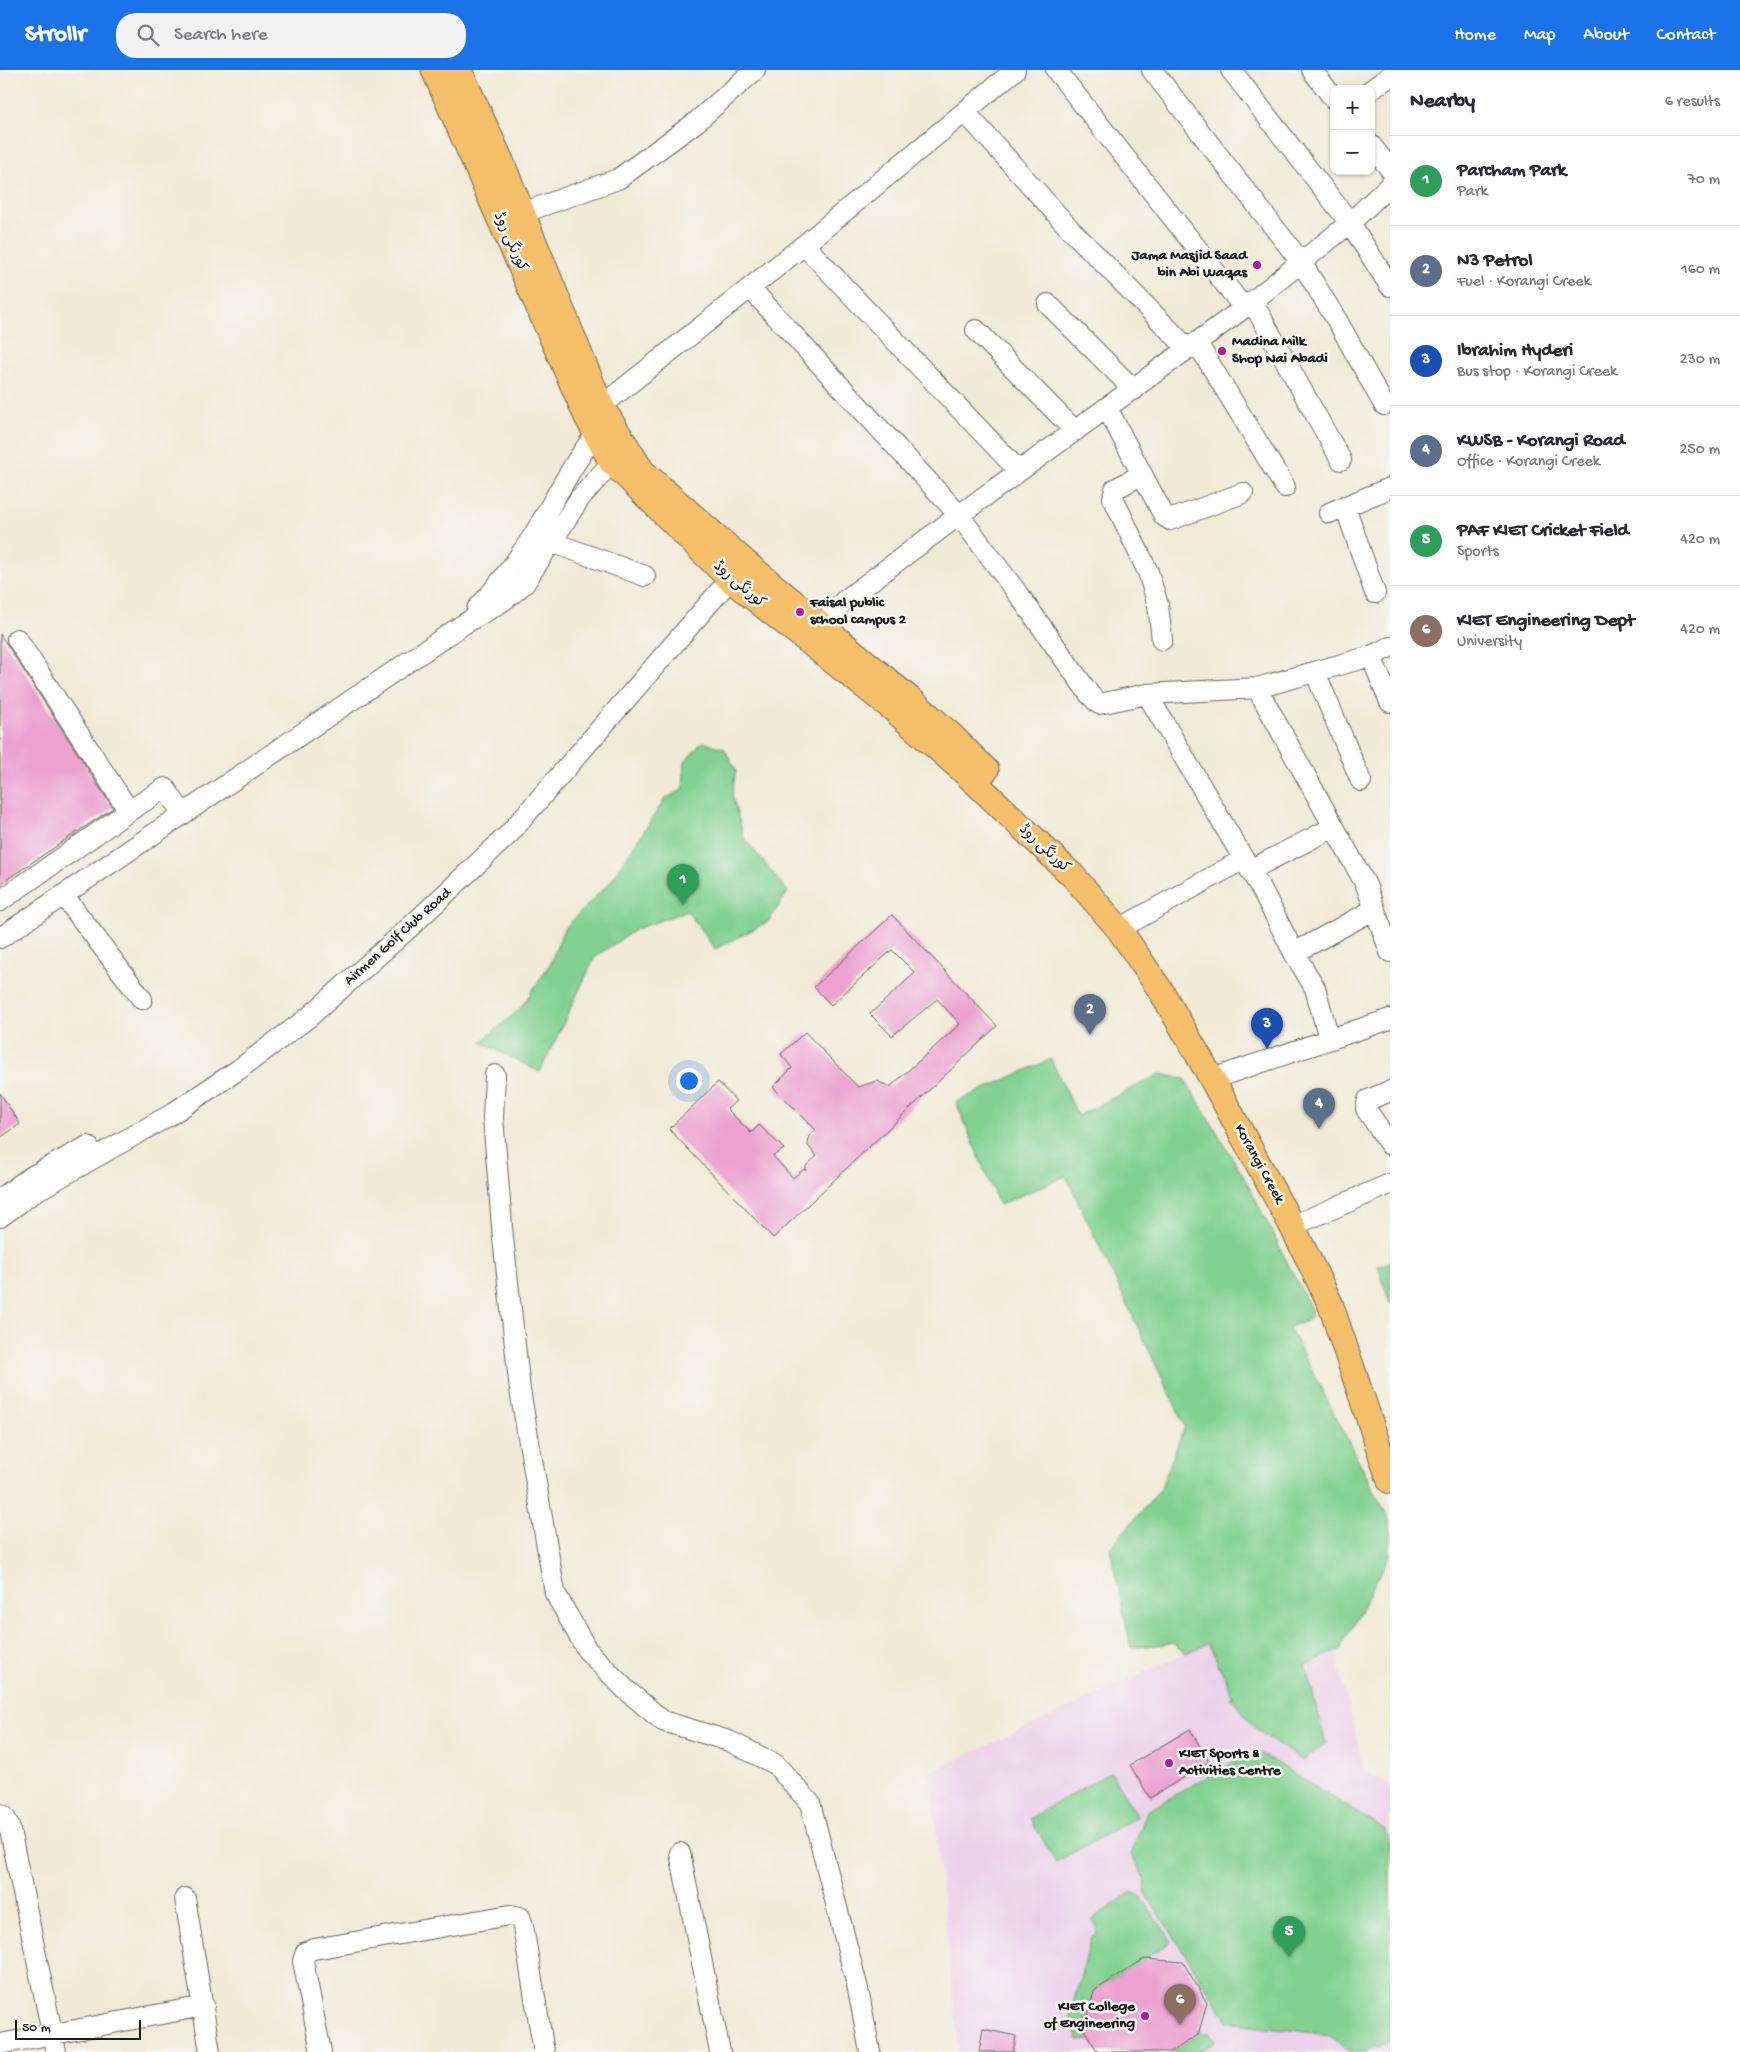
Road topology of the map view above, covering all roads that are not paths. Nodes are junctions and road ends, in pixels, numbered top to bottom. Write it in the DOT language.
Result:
graph roads {
  1 [pos="434,70"];
  2 [pos="458,70"];
  3 [pos="755,70"];
  4 [pos="1015,70"];
  5 [pos="1056,70"];
  6 [pos="1152,70"];
  7 [pos="1231,70"];
  8 [pos="1312,70"];
  9 [pos="1390,76"];
  10 [pos="1375,87"];
  11 [pos="1330,93"];
  12 [pos="965,112"];
  13 [pos="1375,151"];
  14 [pos="1390,168"];
  15 [pos="1390,185"];
  16 [pos="522,214"];
  17 [pos="1350,223"];
  18 [pos="804,246"];
  19 [pos="1301,262"];
  20 [pos="1390,286"];
  21 [pos="750,288"];
  22 [pos="1048,304"];
  23 [pos="1248,304"];
  24 [pos="976,330"];
  25 [pos="1192,346"];
  26 [pos="1134,390"];
  27 [pos="1384,406"];
  28 [pos="1107,408"];
  29 [pos="598,419"];
  30 [pos="1075,431"];
  31 [pos="619,454"];
  32 [pos="1341,460"];
  33 [pos="1019,472"];
  34 [pos="1141,475"];
  35 [pos="1285,488"];
  36 [pos="1390,488"];
  37 [pos="1243,493"];
  38 [pos="958,515"];
  39 [pos="542,539"];
  40 [pos="734,568"];
  41 [pos="645,576"];
  42 [pos="1374,593"];
  43 [pos="821,625"];
  44 [pos="17,639"];
  45 [pos="1162,640"];
  46 [pos="1390,647"];
  47 [pos="1371,656"];
  48 [pos="1315,672"];
  49 [pos="1257,688"];
  50 [pos="1148,694"];
  51 [pos="1390,702"];
  52 [pos="1361,781"];
  53 [pos="129,811"];
  54 [pos="183,814"];
  55 [pos="1334,826"];
  56 [pos="1247,865"];
  57 [pos="1073,876"];
  58 [pos="64,896"];
  59 [pos="0,901"];
  60 [pos="1375,909"];
  61 [pos="1119,930"];
  62 [pos="0,938"];
  63 [pos="1390,952"];
  64 [pos="1294,953"];
  65 [pos="142,999"];
  66 [pos="1390,1019"];
  67 [pos="1330,1038"];
  68 [pos="495,1075"];
  69 [pos="1212,1079"];
  70 [pos="1390,1091"];
  71 [pos="1390,1145"];
  72 [pos="1390,1184"];
  73 [pos="0,1199"];
  74 [pos="0,1217"];
  75 [pos="1292,1226"];
  76 [pos="1390,1481"];
  77 [pos="0,1814"];
  78 [pos="680,1853"];
  79 [pos="185,1898"];
  80 [pos="204,2006"];
  81 [pos="0,2044"];
  82 [pos="54,2044"];
  83 [pos="210,2052"];
  84 [pos="321,2052"];
  85 [pos="544,2052"];
  86 [pos="720,2052"];
  87 [pos="870,2052"];
  1 -- 29 [label="main road, کورنگی روڈ"];
  2 -- 16 [label="main road, کورنگی روڈ"];
  3 -- 16 [label="street"];
  4 -- 12 [label="street"];
  5 -- 23 [label="street"];
  6 -- 19 [label="street"];
  7 -- 17 [label="street"];
  8 -- 11 [label="street"];
  9 -- 10 [label="street"];
  12 -- 18 [label="street"];
  12 -- 25 [label="street"];
  13 -- 14 [label="street"];
  15 -- 17 [label="street"];
  16 -- 29 [label="main road, کورنگی روڈ"];
  17 -- 19 [label="street"];
  17 -- 20 [label="street"];
  18 -- 21 [label="street"];
  18 -- 33 [label="street"];
  19 -- 23 [label="street"];
  19 -- 27 [label="street"];
  21 -- 29 [label="street"];
  21 -- 38 [label="street"];
  22 -- 26 [label="street"];
  23 -- 25 [label="street"];
  23 -- 32 [label="street"];
  24 -- 30 [label="street"];
  25 -- 26 [label="street"];
  25 -- 35 [label="street"];
  26 -- 28 [label="street"];
  28 -- 30 [label="street"];
  28 -- 34 [label="street"];
  29 -- 31 [label="main road, کورنگی روڈ"];
  29 -- 39 [label="street"];
  30 -- 33 [label="street"];
  31 -- 39 [label="street"];
  31 -- 40 [label="main road, کورنگی روڈ"];
  33 -- 38 [label="street"];
  34 -- 37 [label="street"];
  34 -- 45 [label="street"];
  36 -- 42 [label="street"];
  38 -- 43 [label="street"];
  38 -- 50 [label="street"];
  39 -- 41 [label="street"];
  39 -- 54 [label="street"];
  40 -- 43 [label="main road, کورنگی روڈ"];
  40 -- 57 [label="main road, کورنگی روڈ"];
  40 -- 73 [label="street, Airmen Golf Club Road"];
  40 -- 74 [label="street, Airmen Golf Club Road"];
  43 -- 57 [label="main road, کورنگی روڈ"];
  44 -- 53 [label="street"];
  46 -- 47 [label="street"];
  47 -- 48 [label="street"];
  47 -- 51 [label="street"];
  48 -- 49 [label="street"];
  48 -- 52 [label="street"];
  49 -- 50 [label="street"];
  49 -- 55 [label="street"];
  50 -- 56 [label="street"];
  53 -- 54 [label="street"];
  53 -- 59 [label="street"];
  54 -- 58 [label="street"];
  55 -- 56 [label="street"];
  55 -- 60 [label="street"];
  56 -- 61 [label="street"];
  56 -- 64 [label="street"];
  57 -- 61 [label="main road, Korangi Creek"];
  58 -- 62 [label="street"];
  58 -- 65 [label="street"];
  60 -- 63 [label="street"];
  60 -- 64 [label="street"];
  61 -- 69 [label="main road, Korangi Creek"];
  64 -- 67 [label="street"];
  66 -- 67 [label="street"];
  67 -- 69 [label="street"];
  68 -- 87 [label="street"];
  69 -- 75 [label="main road, Korangi Creek"];
  70 -- 71 [label="street"];
  72 -- 75 [label="street"];
  75 -- 76 [label="main road, Korangi Creek"];
  77 -- 82 [label="street"];
  78 -- 86 [label="street"];
  79 -- 80 [label="street"];
  80 -- 82 [label="street"];
  80 -- 83 [label="street"];
  81 -- 82 [label="street"];
  84 -- 85 [label="street"];
}
